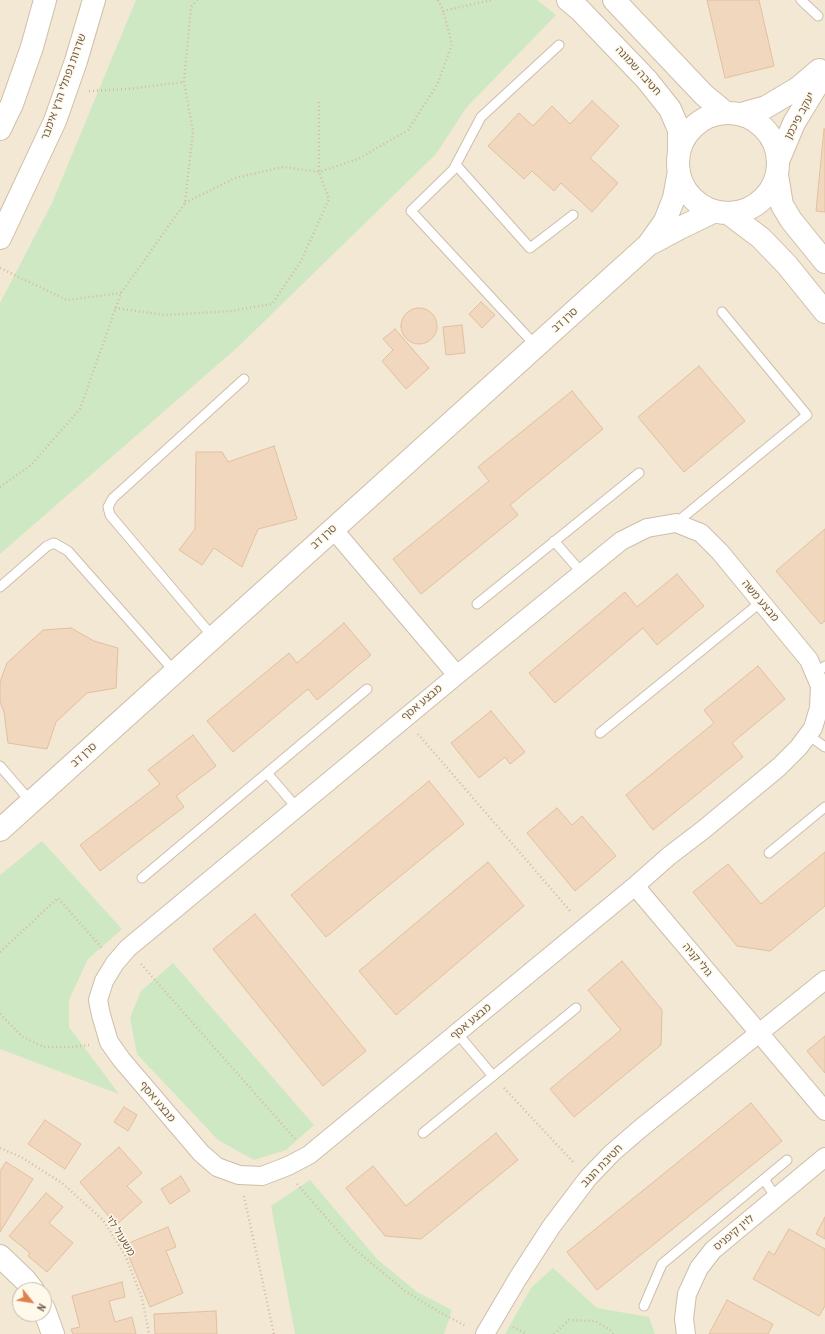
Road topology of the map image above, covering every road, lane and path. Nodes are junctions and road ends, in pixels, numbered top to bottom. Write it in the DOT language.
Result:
graph roads {
  1 [pos="45,0"];
  2 [pos="197,0"];
  3 [pos="438,0"];
  4 [pos="491,0"];
  5 [pos="568,0"];
  6 [pos="614,0"];
  7 [pos="801,0"];
  8 [pos="93,6"];
  9 [pos="443,11"];
  10 [pos="818,16"];
  11 [pos="559,45"];
  12 [pos="825,66"];
  13 [pos="825,72"];
  14 [pos="184,82"];
  15 [pos="65,93"];
  16 [pos="319,100"];
  17 [pos="733,113"];
  18 [pos="0,129"];
  19 [pos="679,164"];
  20 [pos="778,168"];
  21 [pos="452,171"];
  22 [pos="319,172"];
  23 [pos="185,203"];
  24 [pos="722,212"];
  25 [pos="572,215"];
  26 [pos="0,238"];
  27 [pos="648,245"];
  28 [pos="825,262"];
  29 [pos="0,268"];
  30 [pos="121,293"];
  31 [pos="115,308"];
  32 [pos="722,312"];
  33 [pos="825,312"];
  34 [pos="536,347"];
  35 [pos="244,379"];
  36 [pos="639,473"];
  37 [pos="0,487"];
  38 [pos="676,523"];
  39 [pos="333,529"];
  40 [pos="554,541"];
  41 [pos="582,573"];
  42 [pos="0,587"];
  43 [pos="761,602"];
  44 [pos="477,604"];
  45 [pos="213,638"];
  46 [pos="820,670"];
  47 [pos="175,672"];
  48 [pos="456,675"];
  49 [pos="367,690"];
  50 [pos="404,718"];
  51 [pos="600,733"];
  52 [pos="808,735"];
  53 [pos="825,747"];
  54 [pos="0,766"];
  55 [pos="267,773"];
  56 [pos="31,802"];
  57 [pos="825,807"];
  58 [pos="297,808"];
  59 [pos="0,830"];
  60 [pos="769,853"];
  61 [pos="142,878"];
  62 [pos="635,886"];
  63 [pos="584,928"];
  64 [pos="128,948"];
  65 [pos="0,952"];
  66 [pos="116,963"];
  67 [pos="825,980"];
  68 [pos="576,1008"];
  69 [pos="0,1014"];
  70 [pos="457,1032"];
  71 [pos="759,1034"];
  72 [pos="109,1042"];
  73 [pos="493,1076"];
  74 [pos="825,1111"];
  75 [pos="423,1133"];
  76 [pos="0,1148"];
  77 [pos="309,1155"];
  78 [pos="825,1157"];
  79 [pos="787,1160"];
  80 [pos="282,1168"];
  81 [pos="239,1175"];
  82 [pos="588,1178"];
  83 [pos="764,1179"];
  84 [pos="776,1198"];
  85 [pos="0,1256"];
  86 [pos="27,1282"];
  87 [pos="644,1306"];
  88 [pos="49,1322"];
  89 [pos="466,1327"];
  90 [pos="53,1334"];
  91 [pos="149,1334"];
  92 [pos="274,1334"];
  93 [pos="486,1334"];
  94 [pos="554,1334"];
  95 [pos="613,1334"];
  96 [pos="686,1334"];
  1 -- 18 [label="street"];
  2 -- 14 [label="path"];
  3 -- 9 [label="path"];
  4 -- 9 [label="path"];
  5 -- 19 [label="street, חטיבה שמונה"];
  6 -- 17 [label="street"];
  7 -- 10 [label="lane"];
  8 -- 15 [label="street, שדרות נפתלי הרץ אימבר"];
  9 -- 22 [label="path"];
  11 -- 21 [label="lane"];
  12 -- 17 [label="street, יעקב פיכמן"];
  13 -- 20 [label="street, יעקב פיכמן"];
  14 -- 15 [label="path"];
  14 -- 23 [label="path"];
  15 -- 26 [label="street, שדרות נפתלי הרץ אימבר"];
  16 -- 22 [label="path"];
  17 -- 19 [label="street"];
  17 -- 20 [label="street"];
  19 -- 24 [label="street"];
  19 -- 27 [label="street, סרן דב"];
  20 -- 24 [label="street"];
  20 -- 28 [label="street"];
  21 -- 25 [label="lane"];
  21 -- 34 [label="lane"];
  22 -- 23 [label="path"];
  22 -- 31 [label="path"];
  23 -- 30 [label="path"];
  24 -- 27 [label="street, סרן דב"];
  24 -- 33 [label="street"];
  27 -- 34 [label="street, סרן דב"];
  29 -- 30 [label="path"];
  30 -- 31 [label="path"];
  31 -- 37 [label="path"];
  32 -- 38 [label="lane"];
  34 -- 39 [label="street, סרן דב"];
  35 -- 45 [label="lane"];
  36 -- 40 [label="lane"];
  38 -- 41 [label="street"];
  38 -- 43 [label="street, מבצע משה"];
  39 -- 45 [label="street, סרן דב"];
  39 -- 48 [label="street"];
  40 -- 41 [label="lane"];
  40 -- 44 [label="lane"];
  41 -- 48 [label="street"];
  42 -- 47 [label="lane"];
  43 -- 46 [label="street, מבצע משה"];
  43 -- 51 [label="lane"];
  45 -- 47 [label="street, סרן דב"];
  46 -- 52 [label="street, מבצע משה"];
  47 -- 56 [label="street, סרן דב"];
  48 -- 50 [label="street, מבצע אסף"];
  49 -- 55 [label="lane"];
  50 -- 58 [label="street, מבצע אסף"];
  50 -- 63 [label="path"];
  52 -- 53 [label="lane"];
  52 -- 62 [label="street, מבצע משה"];
  54 -- 56 [label="lane"];
  55 -- 58 [label="lane"];
  55 -- 61 [label="lane"];
  56 -- 59 [label="street, סרן דב"];
  57 -- 60 [label="lane"];
  58 -- 64 [label="street, מבצע אסף"];
  62 -- 63 [label="street, מבצע אסף"];
  62 -- 71 [label="street, גולי קניה"];
  63 -- 70 [label="street, מבצע אסף"];
  64 -- 66 [label="street, מבצע אסף"];
  64 -- 77 [label="path"];
  65 -- 66 [label="path"];
  66 -- 72 [label="street, מבצע אסף"];
  67 -- 71 [label="street"];
  68 -- 73 [label="lane"];
  69 -- 72 [label="path"];
  70 -- 73 [label="lane"];
  70 -- 77 [label="street, מבצע אסף"];
  71 -- 74 [label="street, גולי קניה"];
  71 -- 82 [label="street, חטיבת הנגב"];
  72 -- 81 [label="street, מבצע אסף"];
  73 -- 75 [label="lane"];
  73 -- 82 [label="path"];
  76 -- 91 [label="path, משעול לוי"];
  77 -- 80 [label="street, מבצע אסף"];
  78 -- 84 [label="street, לוין קיפניס"];
  79 -- 83 [label="lane"];
  80 -- 81 [label="street, מבצע אסף"];
  80 -- 89 [label="path"];
  81 -- 92 [label="path"];
  82 -- 93 [label="street, חטיבת הנגב"];
  83 -- 84 [label="lane"];
  83 -- 87 [label="lane"];
  84 -- 96 [label="street, לוין קיפניס"];
  85 -- 86 [label="street"];
  88 -- 90 [label="street"];
  94 -- 95 [label="path"];
}
